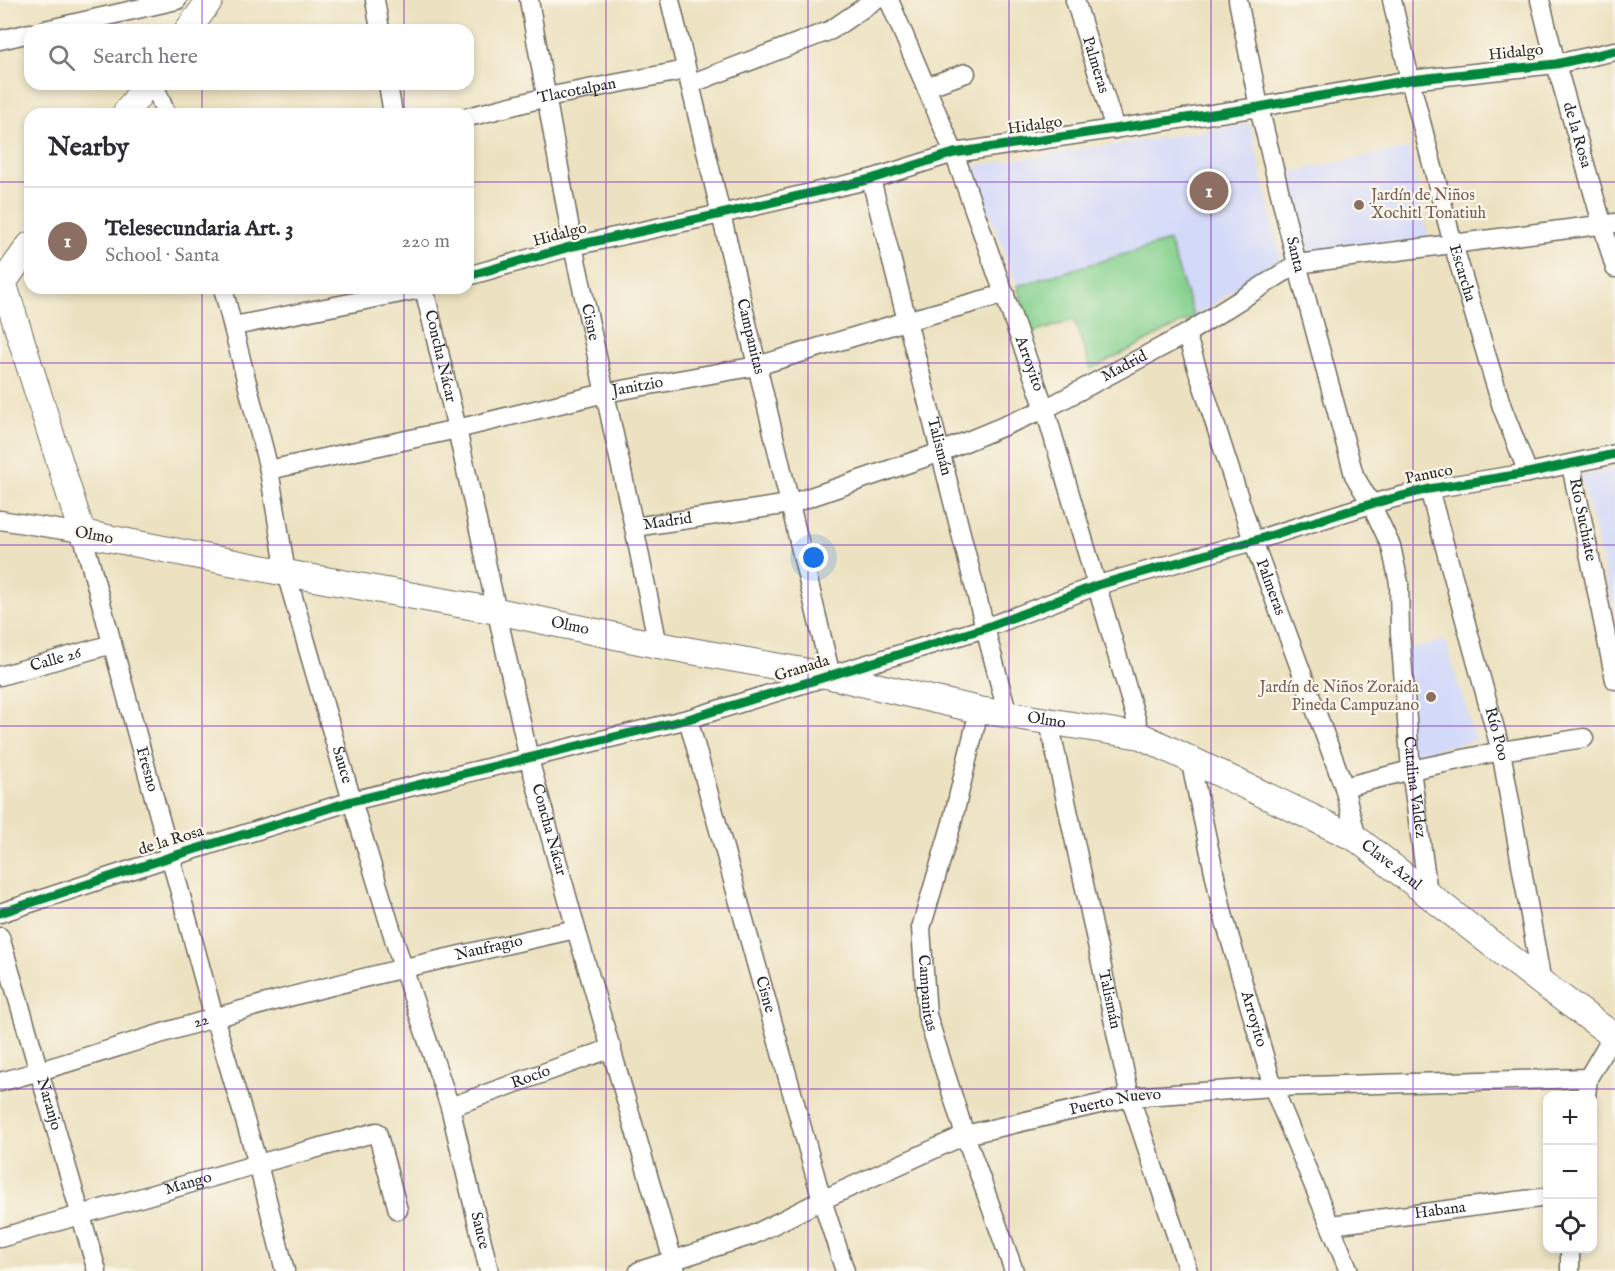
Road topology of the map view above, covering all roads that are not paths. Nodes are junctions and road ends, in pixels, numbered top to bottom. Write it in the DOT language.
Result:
graph roads {
  1 [pos="177,0"];
  2 [pos="210,0"];
  3 [pos="375,0"];
  4 [pos="529,0"];
  5 [pos="670,0"];
  6 [pos="875,0"];
  7 [pos="889,0"];
  8 [pos="1075,0"];
  9 [pos="1238,0"];
  10 [pos="1392,0"];
  11 [pos="1540,0"];
  12 [pos="132,5"];
  13 [pos="66,24"];
  14 [pos="192,24"];
  15 [pos="379,24"];
  16 [pos="24,34"];
  17 [pos="0,40"];
  18 [pos="1615,51"];
  19 [pos="1556,64"];
  20 [pos="966,73"];
  21 [pos="688,77"];
  22 [pos="1410,80"];
  23 [pos="926,87"];
  24 [pos="143,90"];
  25 [pos="156,90"];
  26 [pos="389,90"];
  27 [pos="547,97"];
  28 [pos="1259,106"];
  29 [pos="129,108"];
  30 [pos="164,108"];
  31 [pos="392,108"];
  32 [pos="474,115"];
  33 [pos="1115,129"];
  34 [pos="954,153"];
  35 [pos="871,179"];
  36 [pos="720,214"];
  37 [pos="1609,224"];
  38 [pos="1453,244"];
  39 [pos="573,246"];
  40 [pos="24,252"];
  41 [pos="1296,264"];
  42 [pos="1615,268"];
  43 [pos="24,274"];
  44 [pos="474,274"];
  45 [pos="1,279"];
  46 [pos="225,294"];
  47 [pos="395,294"];
  48 [pos="426,294"];
  49 [pos="1005,294"];
  50 [pos="906,321"];
  51 [pos="234,326"];
  52 [pos="1186,334"];
  53 [pos="757,366"];
  54 [pos="606,393"];
  55 [pos="1045,409"];
  56 [pos="457,429"];
  57 [pos="941,452"];
  58 [pos="1615,454"];
  59 [pos="1571,465"];
  60 [pos="269,470"];
  61 [pos="1528,473"];
  62 [pos="1429,489"];
  63 [pos="790,504"];
  64 [pos="1371,504"];
  65 [pos="0,520"];
  66 [pos="634,527"];
  67 [pos="82,533"];
  68 [pos="1253,541"];
  69 [pos="286,573"];
  70 [pos="1098,585"];
  71 [pos="497,611"];
  72 [pos="985,628"];
  73 [pos="112,644"];
  74 [pos="658,645"];
  75 [pos="0,676"];
  76 [pos="831,676"];
  77 [pos="1615,680"];
  78 [pos="979,710"];
  79 [pos="1008,715"];
  80 [pos="688,719"];
  81 [pos="1049,722"];
  82 [pos="1142,736"];
  83 [pos="1584,738"];
  84 [pos="1501,751"];
  85 [pos="529,759"];
  86 [pos="1190,759"];
  87 [pos="1411,770"];
  88 [pos="1344,787"];
  89 [pos="352,801"];
  90 [pos="1357,839"];
  91 [pos="170,857"];
  92 [pos="1428,893"];
  93 [pos="0,913"];
  94 [pos="576,929"];
  95 [pos="0,937"];
  96 [pos="403,968"];
  97 [pos="1542,983"];
  98 [pos="214,1017"];
  99 [pos="1614,1036"];
  100 [pos="612,1048"];
  101 [pos="39,1072"];
  102 [pos="0,1082"];
  103 [pos="1273,1087"];
  104 [pos="1587,1087"];
  105 [pos="1130,1097"];
  106 [pos="450,1107"];
  107 [pos="965,1135"];
  108 [pos="258,1164"];
  109 [pos="1543,1198"];
  110 [pos="822,1200"];
  111 [pos="398,1210"];
  112 [pos="81,1214"];
  113 [pos="1331,1225"];
  114 [pos="0,1238"];
  115 [pos="1570,1253"];
  116 [pos="675,1266"];
  117 [pos="97,1271"];
  118 [pos="285,1271"];
  119 [pos="489,1271"];
  120 [pos="639,1271"];
  121 [pos="845,1271"];
  122 [pos="1014,1271"];
  123 [pos="1188,1271"];
  124 [pos="1349,1271"];
  125 [pos="1569,1271"];
  1 -- 12 [label="street"];
  2 -- 14 [label="main road"];
  3 -- 15 [label="street"];
  4 -- 27 [label="street, Cisne"];
  5 -- 21 [label="street, Campanitas"];
  6 -- 21 [label="street, Tlacotalpan"];
  7 -- 23 [label="street, Arroyito"];
  8 -- 33 [label="street, Palmeras"];
  9 -- 28 [label="street, Santa"];
  10 -- 22 [label="street, Escarcha"];
  11 -- 19 [label="street, de la Rosa"];
  12 -- 13 [label="street"];
  16 -- 17 [label="street"];
  18 -- 19 [label="street, Hidalgo"];
  19 -- 22 [label="street, Hidalgo"];
  19 -- 37 [label="street, de la Rosa"];
  20 -- 23 [label="street"];
  21 -- 27 [label="street, Tlacotalpan"];
  21 -- 36 [label="street, Campanitas"];
  22 -- 28 [label="street, Hidalgo"];
  22 -- 38 [label="street, Escarcha"];
  23 -- 34 [label="street, Arroyito"];
  24 -- 29 [label="main road"];
  25 -- 30 [label="street"];
  26 -- 31 [label="street"];
  27 -- 32 [label="street, Tlacotalpan"];
  27 -- 39 [label="street, Cisne"];
  28 -- 33 [label="street, Hidalgo"];
  28 -- 41 [label="street, Santa"];
  33 -- 34 [label="street, Hidalgo"];
  34 -- 35 [label="street, Hidalgo"];
  34 -- 49 [label="street, Arroyito"];
  35 -- 36 [label="street, Hidalgo"];
  35 -- 50 [label="street, Talismán"];
  36 -- 39 [label="street, Hidalgo"];
  36 -- 53 [label="street, Campanitas"];
  37 -- 38 [label="street, Madrid"];
  37 -- 42 [label="street, de la Rosa"];
  38 -- 41 [label="street, Madrid"];
  38 -- 61 [label="street, Escarcha"];
  39 -- 44 [label="street, Hidalgo"];
  39 -- 54 [label="street, Cisne"];
  40 -- 45 [label="main road"];
  41 -- 52 [label="street, Madrid"];
  41 -- 64 [label="street, Santa"];
  43 -- 45 [label="street"];
  45 -- 67 [label="main road, Fresno"];
  46 -- 51 [label="street, Sauce"];
  47 -- 51 [label="street"];
  48 -- 56 [label="street, Concha Nácar"];
  49 -- 50 [label="street, Janitzio"];
  49 -- 55 [label="street, Arroyito"];
  50 -- 53 [label="street, Janitzio"];
  50 -- 57 [label="street, Talismán"];
  51 -- 60 [label="street, Sauce"];
  52 -- 55 [label="street, Madrid"];
  52 -- 68 [label="street, Palmeras"];
  53 -- 54 [label="street, Janitzio"];
  53 -- 63 [label="street, Campanitas"];
  54 -- 56 [label="street, Janitzio"];
  54 -- 66 [label="street, Cisne"];
  55 -- 57 [label="street, Madrid"];
  55 -- 70 [label="street, Arroyito"];
  56 -- 60 [label="street, Janitzio"];
  56 -- 71 [label="street, Concha Nácar"];
  57 -- 63 [label="street, Madrid"];
  57 -- 72 [label="street, Talismán"];
  58 -- 59 [label="street, Panuco"];
  59 -- 61 [label="street, Panuco"];
  59 -- 77 [label="street, Río Suchiate"];
  60 -- 69 [label="street, Sauce"];
  61 -- 62 [label="street, Panuco"];
  62 -- 64 [label="street, Panuco"];
  62 -- 84 [label="street, Río Poo"];
  63 -- 66 [label="street, Madrid"];
  63 -- 76 [label="street, Campanitas"];
  64 -- 68 [label="street, Panuco"];
  64 -- 87 [label="street, Catalina Valdez"];
  65 -- 67 [label="street, Olmo"];
  66 -- 74 [label="street, Cisne"];
  67 -- 69 [label="main road, Olmo"];
  67 -- 73 [label="street, Fresno"];
  68 -- 70 [label="street, Granada"];
  68 -- 88 [label="street, Palmeras"];
  69 -- 71 [label="main road, Olmo"];
  69 -- 89 [label="street, Sauce"];
  70 -- 72 [label="street, Granada"];
  70 -- 82 [label="street, Arroyito"];
  71 -- 74 [label="main road, Olmo"];
  71 -- 85 [label="street, Concha Nácar"];
  72 -- 76 [label="street, Granada"];
  72 -- 79 [label="street, Talismán"];
  73 -- 75 [label="street, Calle 26"];
  73 -- 91 [label="street, Fresno"];
  74 -- 76 [label="main road, Olmo"];
  76 -- 78 [label="main road, Olmo"];
  76 -- 80 [label="street, Granada"];
  78 -- 79 [label="main road, Olmo"];
  78 -- 107 [label="street, Campanitas"];
  79 -- 81 [label="main road, Olmo"];
  80 -- 85 [label="street, Granada"];
  80 -- 110 [label="street, Cisne"];
  81 -- 82 [label="main road, Olmo"];
  81 -- 105 [label="street, Talismán"];
  82 -- 86 [label="main road, Clave Azul"];
  83 -- 84 [label="street"];
  84 -- 87 [label="street"];
  84 -- 97 [label="street, Río Poo"];
  85 -- 89 [label="street, Granada"];
  85 -- 94 [label="street, Concha Nácar"];
  86 -- 90 [label="main road, Clave Azul"];
  86 -- 103 [label="street, Arroyito"];
  87 -- 88 [label="street"];
  87 -- 92 [label="street, Catalina Valdez"];
  88 -- 90 [label="street, Palmeras"];
  89 -- 91 [label="street, de la Rosa"];
  89 -- 96 [label="street, Sauce"];
  90 -- 92 [label="main road, Clave Azul"];
  91 -- 93 [label="street, de la Rosa"];
  91 -- 98 [label="street, Fresno"];
  92 -- 97 [label="main road, Clave Azul"];
  94 -- 96 [label="street, Naufragio"];
  94 -- 100 [label="street, Concha Nácar"];
  95 -- 101 [label="street, Naranjo"];
  96 -- 98 [label="street, 22"];
  96 -- 106 [label="street, Sauce"];
  97 -- 99 [label="main road, Clave Azul"];
  98 -- 101 [label="street, 22"];
  98 -- 108 [label="street, Fresno"];
  99 -- 104 [label="street"];
  100 -- 106 [label="street, Rocío"];
  100 -- 116 [label="street, Concha Nácar"];
  101 -- 102 [label="street, 22"];
  101 -- 112 [label="street, Naranjo"];
  103 -- 104 [label="street, Puerto Nuevo"];
  103 -- 105 [label="street, Puerto Nuevo"];
  103 -- 113 [label="street, Arroyito"];
  105 -- 107 [label="street, Puerto Nuevo"];
  105 -- 123 [label="street, Talismán"];
  106 -- 119 [label="street, Sauce"];
  107 -- 110 [label="street, Puerto Nuevo"];
  107 -- 122 [label="street, Campanitas"];
  108 -- 111 [label="street, Mango"];
  108 -- 112 [label="street, Mango"];
  108 -- 118 [label="street, Fresno"];
  109 -- 113 [label="street, Habana"];
  110 -- 116 [label="street, Puerto Nuevo"];
  110 -- 121 [label="street, Cisne"];
  112 -- 114 [label="street, Mango"];
  112 -- 117 [label="street, Naranjo"];
  113 -- 124 [label="street, Arroyito"];
  115 -- 125 [label="street"];
  116 -- 120 [label="street, Puerto Nuevo"];
}
